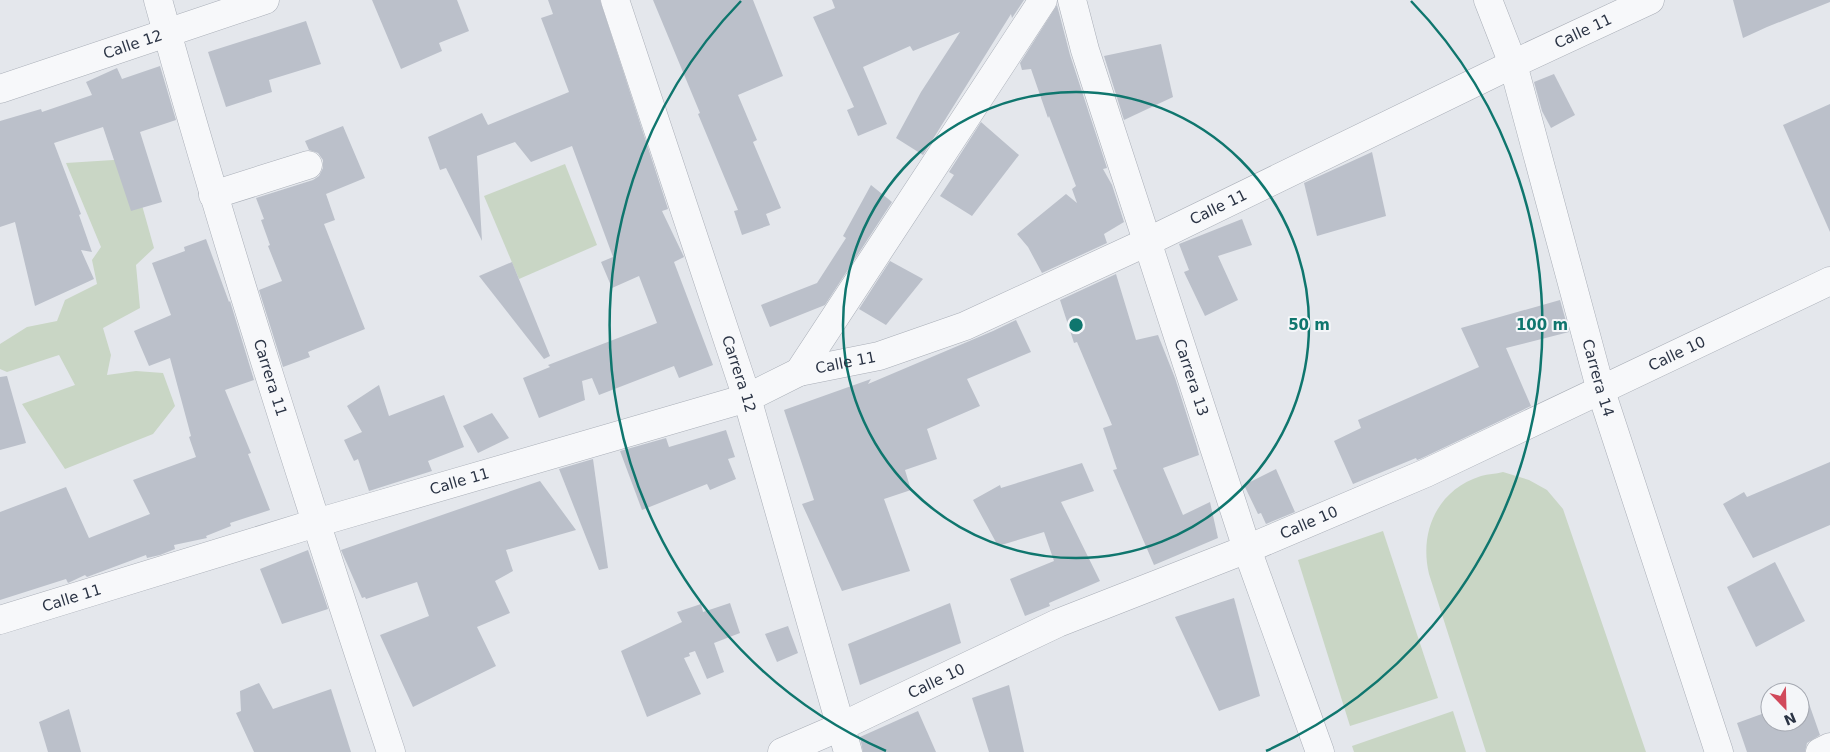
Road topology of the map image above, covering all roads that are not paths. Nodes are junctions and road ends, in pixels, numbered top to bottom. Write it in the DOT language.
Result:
graph roads {
  1 [pos="158,0"];
  2 [pos="265,0"];
  3 [pos="615,0"];
  4 [pos="1043,0"];
  5 [pos="1072,0"];
  6 [pos="1488,0"];
  7 [pos="1650,0"];
  8 [pos="167,32"];
  9 [pos="1513,64"];
  10 [pos="0,89"];
  11 [pos="308,165"];
  12 [pos="213,194"];
  13 [pos="1147,242"];
  14 [pos="1830,281"];
  15 [pos="800,372"];
  16 [pos="1601,391"];
  17 [pos="748,398"];
  18 [pos="316,523"];
  19 [pos="1247,549"];
  20 [pos="0,620"];
  21 [pos="844,740"];
  22 [pos="1830,747"];
  23 [pos="391,752"];
  24 [pos="782,752"];
  25 [pos="1320,752"];
  26 [pos="1719,752"];
  27 [pos="1820,752"];
  1 -- 8 [label="street, Carrera 11"];
  2 -- 8 [label="street, Calle 12"];
  3 -- 17 [label="street, Carrera 12"];
  4 -- 15 [label="street"];
  5 -- 13 [label="street, Carrera 13"];
  6 -- 9 [label="street, Carrera 14"];
  7 -- 9 [label="street, Calle 11"];
  8 -- 10 [label="street, Calle 12"];
  8 -- 12 [label="street, Carrera 11"];
  9 -- 13 [label="street, Calle 11"];
  9 -- 16 [label="street, Carrera 14"];
  11 -- 12 [label="street"];
  12 -- 18 [label="street, Carrera 11"];
  13 -- 15 [label="street, Calle 11"];
  13 -- 19 [label="street, Carrera 13"];
  14 -- 16 [label="street, Calle 10"];
  15 -- 17 [label="street, Calle 11"];
  16 -- 19 [label="street, Calle 10"];
  16 -- 26 [label="street, Carrera 14"];
  17 -- 18 [label="street, Calle 11"];
  17 -- 21 [label="street, Carrera 12"];
  18 -- 20 [label="street, Calle 11"];
  18 -- 23 [label="street, Carrera 11"];
  19 -- 21 [label="street, Calle 10"];
  19 -- 25 [label="street, Carrera 13"];
  21 -- 24 [label="street, Calle 10"];
  22 -- 27 [label="street"];
}
